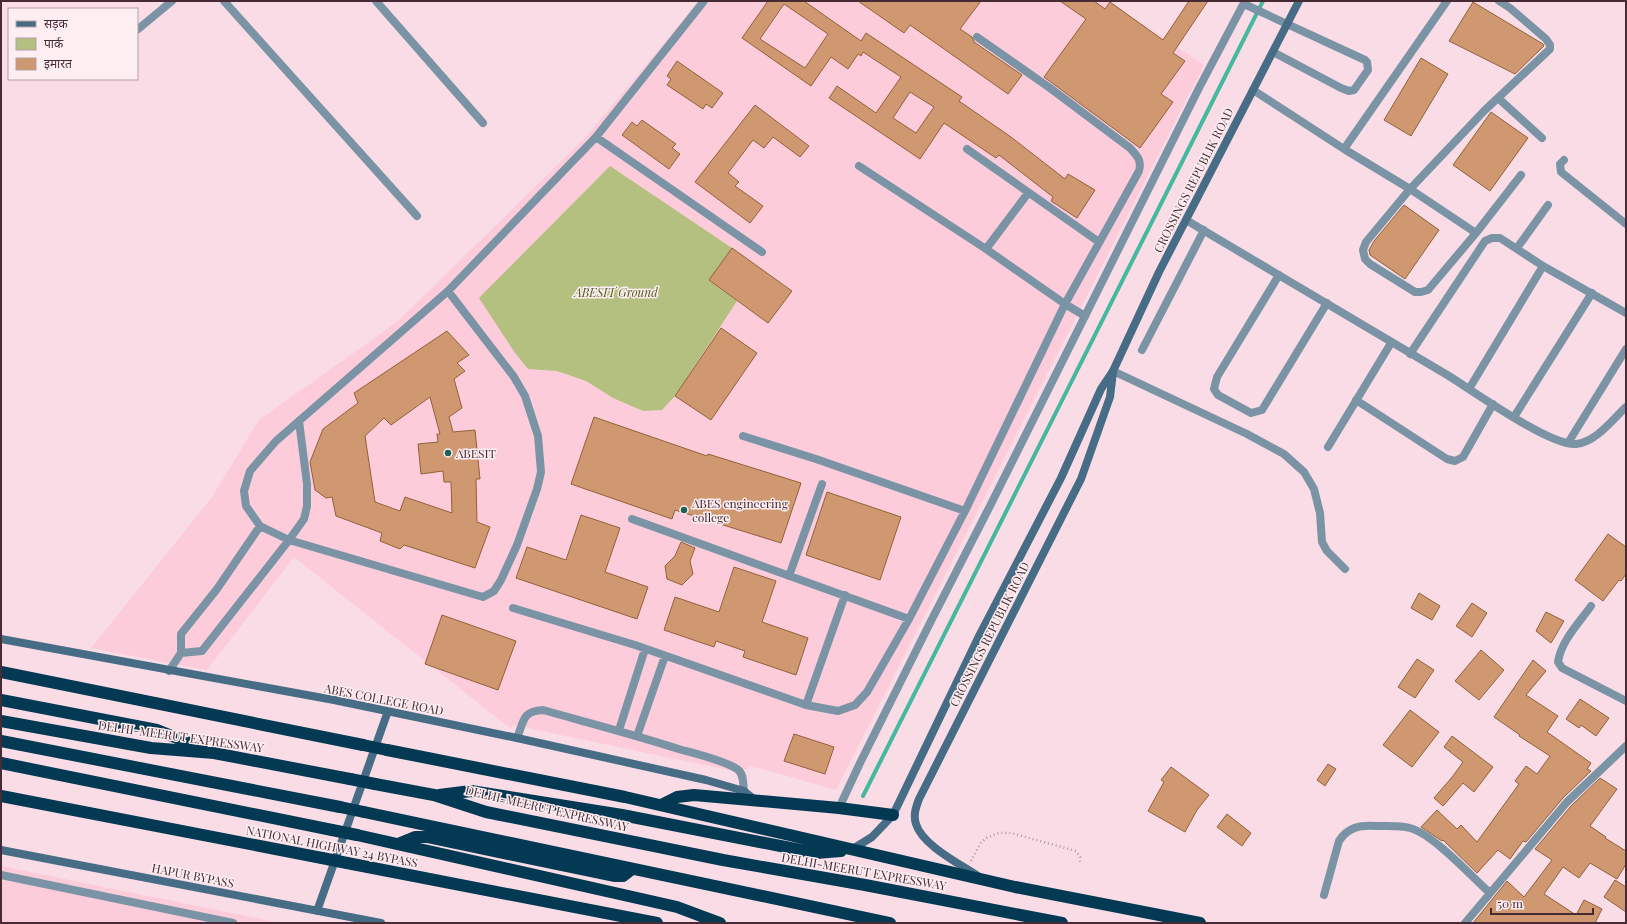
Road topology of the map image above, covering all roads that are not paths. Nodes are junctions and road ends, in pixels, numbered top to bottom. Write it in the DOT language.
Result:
graph roads {
  1 [pos="172,1"];
  2 [pos="224,1"];
  3 [pos="376,1"];
  4 [pos="704,1"];
  5 [pos="1299,1"];
  6 [pos="1447,1"];
  7 [pos="1499,1"];
  8 [pos="1244,2"];
  9 [pos="1288,23"];
  10 [pos="138,29"];
  11 [pos="977,37"];
  12 [pos="1273,52"];
  13 [pos="1253,90"];
  14 [pos="1498,98"];
  15 [pos="483,123"];
  16 [pos="596,137"];
  17 [pos="1542,138"];
  18 [pos="967,149"];
  19 [pos="1344,149"];
  20 [pos="1564,160"];
  21 [pos="859,166"];
  22 [pos="1521,174"];
  23 [pos="1410,189"];
  24 [pos="1028,193"];
  25 [pos="1548,205"];
  26 [pos="417,216"];
  27 [pos="1186,220"];
  28 [pos="1626,224"];
  29 [pos="1204,230"];
  30 [pos="1476,233"];
  31 [pos="1099,242"];
  32 [pos="986,248"];
  33 [pos="1517,248"];
  34 [pos="762,252"];
  35 [pos="1544,266"];
  36 [pos="1279,275"];
  37 [pos="448,291"];
  38 [pos="1592,293"];
  39 [pos="1327,303"];
  40 [pos="1065,304"];
  41 [pos="1626,313"];
  42 [pos="1085,316"];
  43 [pos="1391,342"];
  44 [pos="1626,349"];
  45 [pos="1142,350"];
  46 [pos="1410,354"];
  47 [pos="1113,371"];
  48 [pos="1469,389"];
  49 [pos="1356,400"];
  50 [pos="1493,404"];
  51 [pos="1626,407"];
  52 [pos="1514,417"];
  53 [pos="299,421"];
  54 [pos="743,436"];
  55 [pos="1568,443"];
  56 [pos="1328,446"];
  57 [pos="822,484"];
  58 [pos="965,511"];
  59 [pos="632,519"];
  60 [pos="260,526"];
  61 [pos="290,540"];
  62 [pos="1345,569"];
  63 [pos="789,576"];
  64 [pos="845,595"];
  65 [pos="1591,606"];
  66 [pos="513,608"];
  67 [pos="909,619"];
  68 [pos="1,638"];
  69 [pos="645,649"];
  70 [pos="181,653"];
  71 [pos="665,656"];
  72 [pos="169,671"];
  73 [pos="1,672"];
  74 [pos="1,700"];
  75 [pos="1626,701"];
  76 [pos="806,705"];
  77 [pos="388,711"];
  78 [pos="1,721"];
  79 [pos="618,730"];
  80 [pos="637,736"];
  81 [pos="517,738"];
  82 [pos="1,741"];
  83 [pos="1626,746"];
  84 [pos="214,753"];
  85 [pos="1,763"];
  86 [pos="744,791"];
  87 [pos="434,795"];
  88 [pos="1,796"];
  89 [pos="757,801"];
  90 [pos="661,805"];
  91 [pos="839,808"];
  92 [pos="892,815"];
  93 [pos="398,844"];
  94 [pos="1,850"];
  95 [pos="850,850"];
  96 [pos="632,869"];
  97 [pos="1,875"];
  98 [pos="983,879"];
  99 [pos="1490,893"];
  100 [pos="1324,895"];
  101 [pos="317,911"];
  102 [pos="233,923"];
  103 [pos="381,923"];
  104 [pos="657,923"];
  105 [pos="720,923"];
  106 [pos="890,923"];
  107 [pos="1062,923"];
  108 [pos="1200,923"];
  109 [pos="1465,923"];
  1 -- 10 [label="street"];
  2 -- 26 [label="street"];
  3 -- 15 [label="street"];
  4 -- 16 [label="street"];
  5 -- 9 [label="street, CROSSINGS REPUBLIK ROAD"];
  6 -- 19 [label="street"];
  7 -- 14 [label="street"];
  8 -- 9 [label="street"];
  8 -- 42 [label="street"];
  9 -- 12 [label="street, CROSSINGS REPUBLIK ROAD"];
  9 -- 12 [label="street"];
  11 -- 31 [label="street"];
  12 -- 13 [label="street, CROSSINGS REPUBLIK ROAD"];
  13 -- 19 [label="street"];
  13 -- 27 [label="street, CROSSINGS REPUBLIK ROAD"];
  14 -- 17 [label="street"];
  14 -- 23 [label="street"];
  16 -- 34 [label="street"];
  16 -- 37 [label="street"];
  18 -- 24 [label="street"];
  19 -- 23 [label="street"];
  20 -- 28 [label="street"];
  21 -- 32 [label="street"];
  22 -- 30 [label="street"];
  23 -- 30 [label="street"];
  23 -- 30 [label="street"];
  24 -- 31 [label="street"];
  24 -- 32 [label="street"];
  25 -- 33 [label="street"];
  27 -- 29 [label="street"];
  27 -- 47 [label="street, CROSSINGS REPUBLIK ROAD"];
  29 -- 36 [label="street"];
  29 -- 45 [label="street"];
  31 -- 40 [label="street"];
  32 -- 40 [label="street"];
  33 -- 35 [label="street"];
  33 -- 46 [label="street"];
  35 -- 38 [label="street"];
  35 -- 48 [label="street"];
  36 -- 39 [label="street"];
  36 -- 39 [label="street"];
  37 -- 53 [label="street"];
  37 -- 61 [label="street"];
  38 -- 41 [label="street"];
  38 -- 52 [label="street"];
  39 -- 43 [label="street"];
  40 -- 42 [label="street"];
  40 -- 58 [label="street"];
  42 -- 91 [label="street"];
  43 -- 46 [label="street"];
  43 -- 49 [label="street"];
  44 -- 55 [label="street"];
  46 -- 48 [label="street"];
  47 -- 62 [label="street"];
  47 -- 92 [label="street, CROSSINGS REPUBLIK ROAD"];
  47 -- 98 [label="street, CROSSINGS REPUBLIK ROAD"];
  48 -- 50 [label="street"];
  49 -- 50 [label="street"];
  49 -- 56 [label="street"];
  50 -- 52 [label="street"];
  51 -- 55 [label="street"];
  52 -- 55 [label="street"];
  53 -- 60 [label="street"];
  53 -- 61 [label="street"];
  54 -- 58 [label="street"];
  57 -- 63 [label="street"];
  58 -- 67 [label="street"];
  59 -- 63 [label="street"];
  60 -- 61 [label="street"];
  60 -- 70 [label="street"];
  61 -- 70 [label="street"];
  63 -- 64 [label="street"];
  64 -- 67 [label="street"];
  64 -- 76 [label="street"];
  65 -- 75 [label="street"];
  66 -- 69 [label="street"];
  67 -- 76 [label="street"];
  68 -- 72 [label="street, ABES COLLEGE ROAD"];
  69 -- 71 [label="street"];
  69 -- 79 [label="street"];
  70 -- 72 [label="street"];
  71 -- 76 [label="street"];
  71 -- 80 [label="street"];
  72 -- 77 [label="street, ABES COLLEGE ROAD"];
  73 -- 90 [label="highway, bridge"];
  74 -- 84 [label="highway"];
  77 -- 81 [label="street, ABES COLLEGE ROAD"];
  77 -- 101 [label="street"];
  78 -- 84 [label="highway, DELHI-MEERUT EXPRESSWAY"];
  79 -- 80 [label="street"];
  79 -- 81 [label="street"];
  80 -- 86 [label="street"];
  81 -- 86 [label="street, ABES COLLEGE ROAD"];
  82 -- 96 [label="highway, bridge"];
  83 -- 99 [label="street"];
  84 -- 87 [label="highway, DELHI-MEERUT EXPRESSWAY, bridge"];
  85 -- 93 [label="highway, bridge"];
  86 -- 89 [label="street, ABES COLLEGE ROAD"];
  87 -- 95 [label="highway"];
  87 -- 107 [label="highway, DELHI-MEERUT EXPRESSWAY"];
  88 -- 104 [label="highway, NATIONAL HIGHWAY 24 BYPASS, bridge"];
  89 -- 90 [label="highway"];
  89 -- 91 [label="highway"];
  90 -- 95 [label="highway"];
  91 -- 92 [label="highway"];
  92 -- 95 [label="street, CROSSINGS REPUBLIK ROAD"];
  93 -- 96 [label="highway"];
  93 -- 105 [label="highway"];
  94 -- 101 [label="street, HAPUR BYPASS"];
  95 -- 98 [label="highway"];
  96 -- 106 [label="highway"];
  97 -- 102 [label="street"];
  98 -- 108 [label="highway"];
  99 -- 100 [label="street"];
  99 -- 109 [label="street"];
  101 -- 103 [label="street, HAPUR BYPASS"];
}
